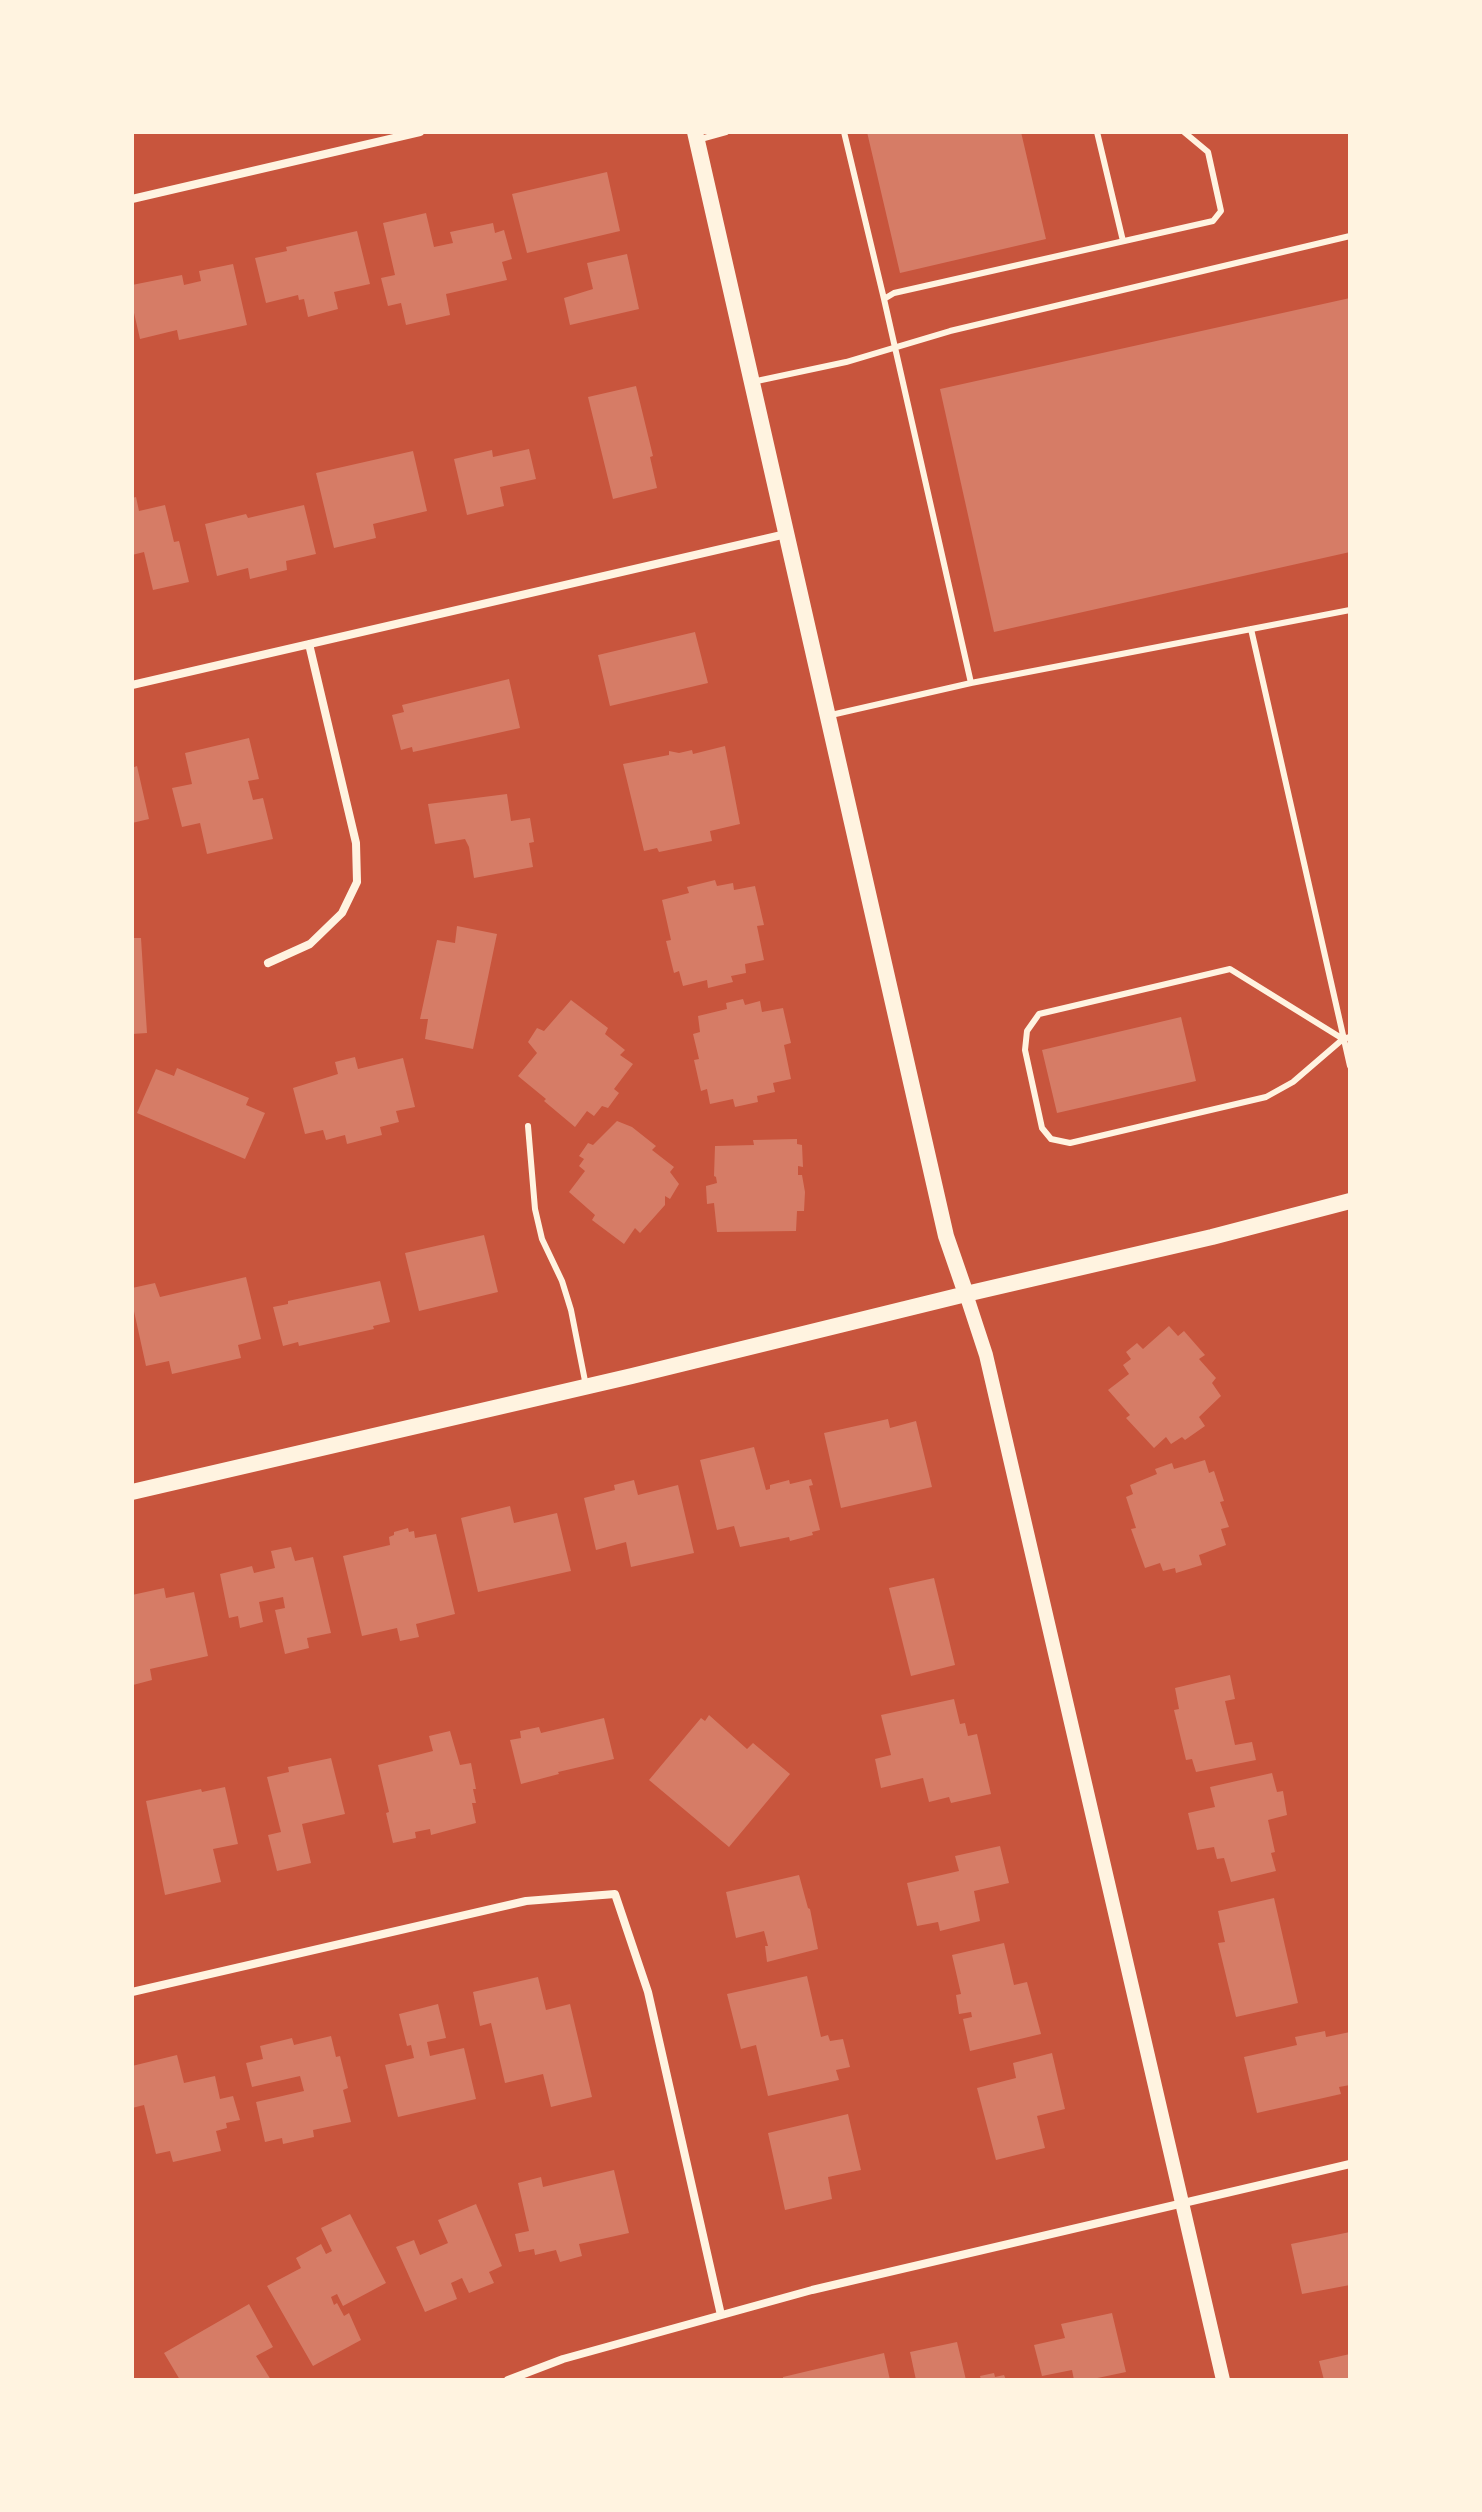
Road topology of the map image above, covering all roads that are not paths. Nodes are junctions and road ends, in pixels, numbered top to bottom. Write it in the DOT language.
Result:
graph roads {
  1 [pos="420,132"];
  2 [pos="726,132"];
  3 [pos="844,132"];
  4 [pos="1097,132"];
  5 [pos="1184,132"];
  6 [pos="696,136"];
  7 [pos="132,199"];
  8 [pos="1350,236"];
  9 [pos="1123,241"];
  10 [pos="884,299"];
  11 [pos="896,347"];
  12 [pos="752,382"];
  13 [pos="786,534"];
  14 [pos="1350,610"];
  15 [pos="1251,629"];
  16 [pos="309,644"];
  17 [pos="971,683"];
  18 [pos="132,685"];
  19 [pos="828,716"];
  20 [pos="268,963"];
  21 [pos="1346,1038"];
  22 [pos="1350,1066"];
  23 [pos="528,1126"];
  24 [pos="1350,1201"];
  25 [pos="966,1294"];
  26 [pos="586,1386"];
  27 [pos="132,1492"];
  28 [pos="132,1992"];
  29 [pos="1350,2164"];
  30 [pos="1183,2203"];
  31 [pos="721,2315"];
  32 [pos="508,2380"];
  33 [pos="1223,2380"];
  1 -- 7 [label="street"];
  2 -- 6 [label="lane"];
  3 -- 10 [label="lane"];
  4 -- 9 [label="lane"];
  5 -- 9 [label="lane"];
  6 -- 12 [label="main road"];
  8 -- 11 [label="lane"];
  9 -- 10 [label="lane"];
  10 -- 11 [label="lane"];
  11 -- 12 [label="lane"];
  11 -- 17 [label="lane"];
  12 -- 13 [label="main road"];
  13 -- 16 [label="street"];
  13 -- 19 [label="main road"];
  14 -- 15 [label="lane"];
  15 -- 17 [label="lane"];
  15 -- 21 [label="lane"];
  16 -- 18 [label="street"];
  16 -- 20 [label="street"];
  17 -- 19 [label="lane"];
  19 -- 25 [label="main road"];
  21 -- 21 [label="lane"];
  21 -- 22 [label="lane"];
  23 -- 26 [label="lane"];
  24 -- 25 [label="main road"];
  25 -- 26 [label="main road"];
  25 -- 30 [label="street"];
  26 -- 27 [label="main road"];
  28 -- 31 [label="street"];
  29 -- 30 [label="street"];
  30 -- 31 [label="street"];
  30 -- 33 [label="street"];
  31 -- 32 [label="street"];
}
